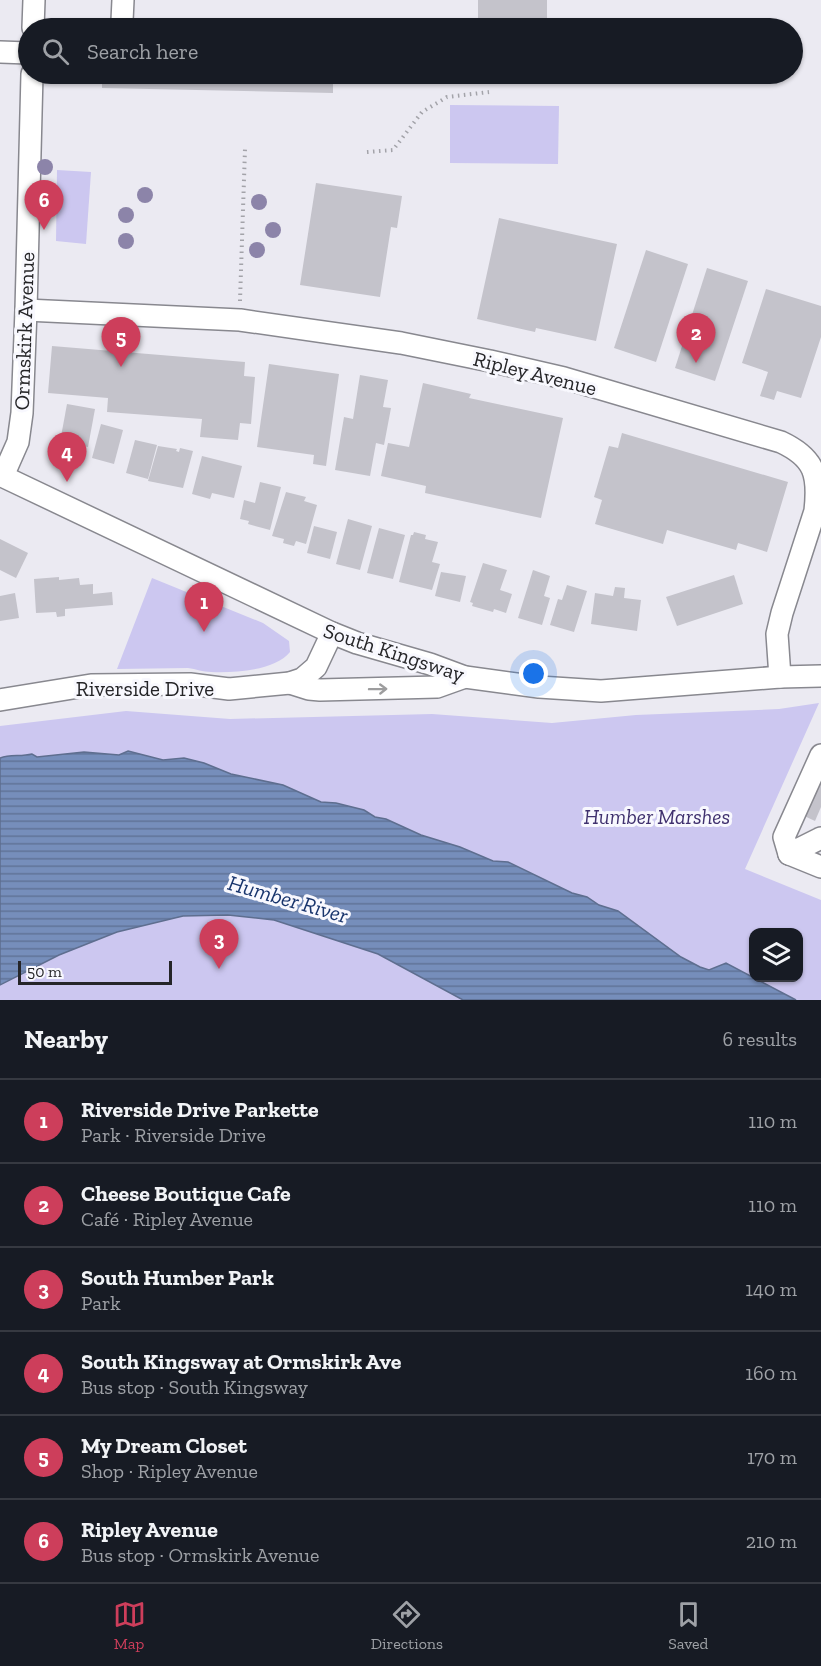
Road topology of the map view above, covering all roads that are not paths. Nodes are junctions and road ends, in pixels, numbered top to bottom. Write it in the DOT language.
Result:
graph roads {
  1 [pos="34,0"];
  2 [pos="123,0"];
  3 [pos="33,18"];
  4 [pos="122,18"];
  5 [pos="0,52"];
  6 [pos="18,52"];
  7 [pos="32,84"];
  8 [pos="26,309"];
  9 [pos="1,476"];
  10 [pos="332,633"];
  11 [pos="465,676"];
  12 [pos="821,676"];
  13 [pos="780,677"];
  14 [pos="290,683"];
  15 [pos="0,700"];
  16 [pos="821,755"];
  17 [pos="821,838"];
  18 [pos="789,854"];
  19 [pos="821,867"];
  1 -- 3 [label="street"];
  2 -- 4 [label="street"];
  5 -- 6 [label="street"];
  7 -- 8 [label="street, Ormskirk Avenue"];
  8 -- 9 [label="street, Ormskirk Avenue"];
  8 -- 13 [label="street, Ripley Avenue"];
  9 -- 10 [label="street, South Kingsway"];
  10 -- 11 [label="street, South Kingsway"];
  10 -- 14 [label="street, Riverside Drive"];
  11 -- 13 [label="street, South Kingsway"];
  14 -- 11 [label="street, Riverside Drive, one-way"];
  12 -- 13 [label="street, South Kingsway"];
  14 -- 15 [label="street, Riverside Drive"];
  16 -- 18 [label="street"];
  17 -- 18 [label="street"];
  18 -- 19 [label="street"];
}
